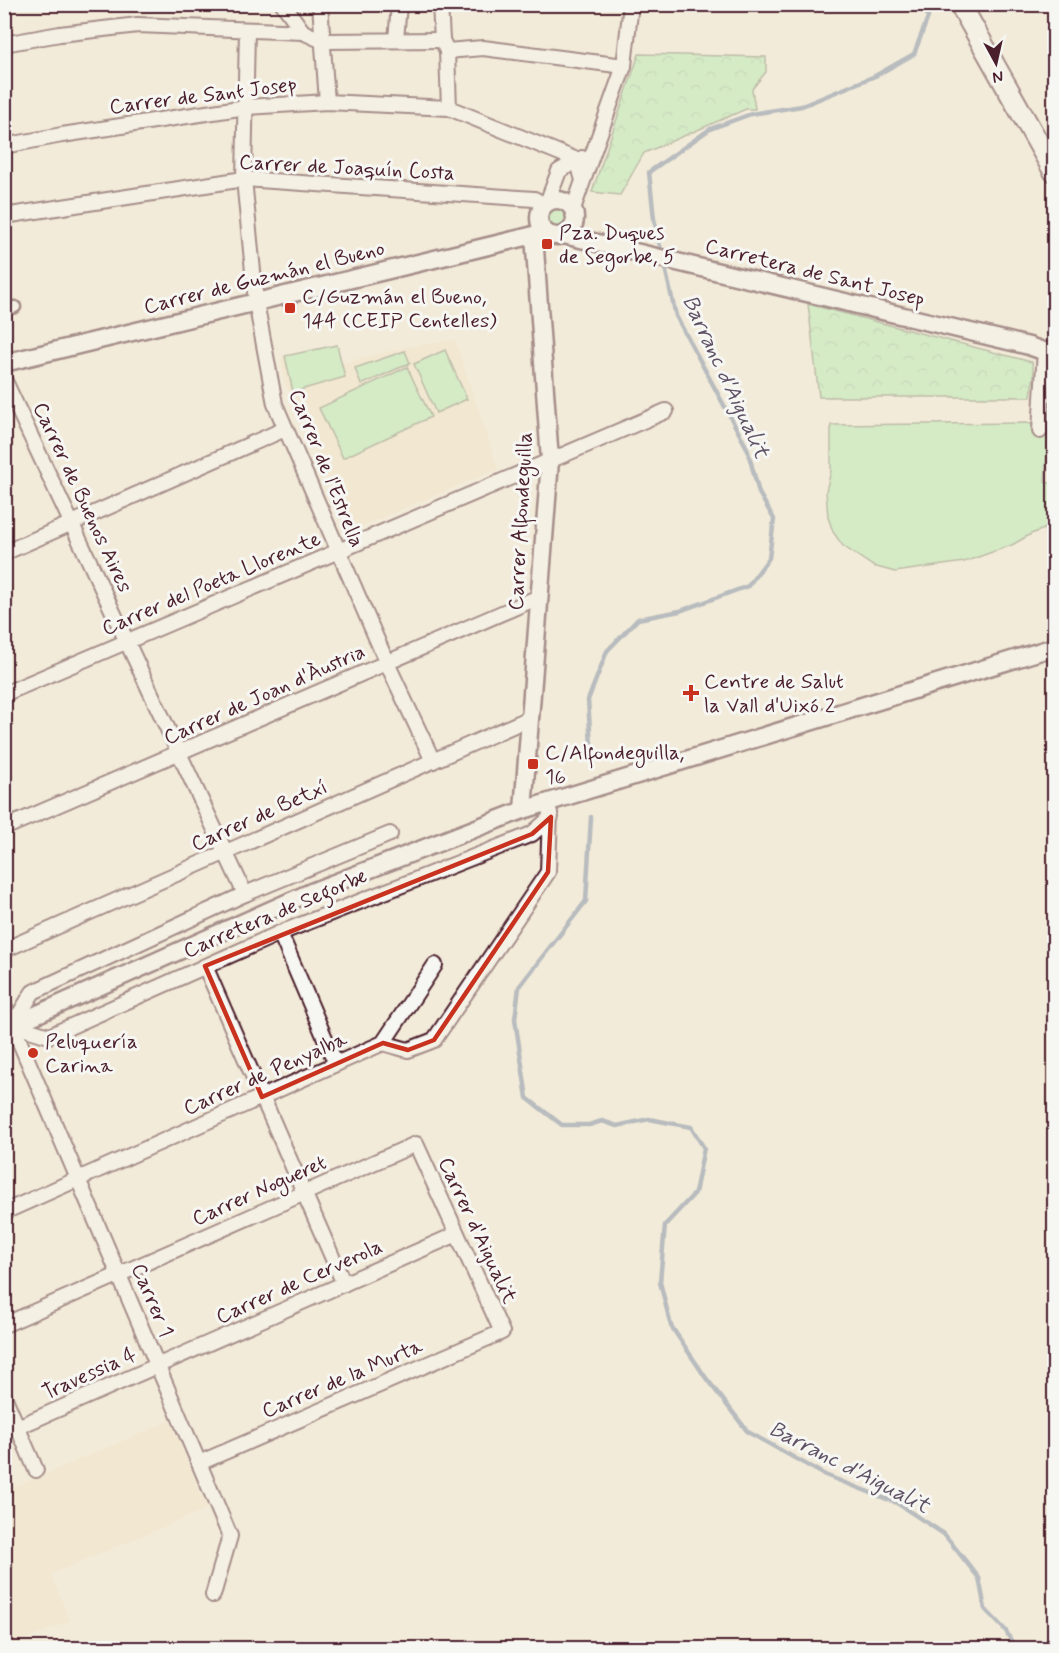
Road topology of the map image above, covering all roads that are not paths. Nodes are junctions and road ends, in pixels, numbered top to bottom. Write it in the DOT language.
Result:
graph roads {
  1 [pos="284,4"];
  2 [pos="320,4"];
  3 [pos="399,4"];
  4 [pos="440,4"];
  5 [pos="632,4"];
  6 [pos="961,7"];
  7 [pos="247,30"];
  8 [pos="303,32"];
  9 [pos="396,40"];
  10 [pos="323,41"];
  11 [pos="4,44"];
  12 [pos="445,45"];
  13 [pos="624,66"];
  14 [pos="327,102"];
  15 [pos="246,107"];
  16 [pos="449,108"];
  17 [pos="4,146"];
  18 [pos="594,151"];
  19 [pos="577,160"];
  20 [pos="1054,171"];
  21 [pos="244,179"];
  22 [pos="583,180"];
  23 [pos="546,204"];
  24 [pos="573,209"];
  25 [pos="4,216"];
  26 [pos="538,232"];
  27 [pos="564,235"];
  28 [pos="256,302"];
  29 [pos="1050,353"];
  30 [pos="4,363"];
  31 [pos="4,379"];
  32 [pos="666,411"];
  33 [pos="285,429"];
  34 [pos="1040,431"];
  35 [pos="550,461"];
  36 [pos="72,523"];
  37 [pos="338,551"];
  38 [pos="4,553"];
  39 [pos="539,597"];
  40 [pos="127,641"];
  41 [pos="1054,647"];
  42 [pos="387,663"];
  43 [pos="4,694"];
  44 [pos="530,718"];
  45 [pos="180,754"];
  46 [pos="433,761"];
  47 [pos="523,810"];
  48 [pos="550,810"];
  49 [pos="4,828"];
  50 [pos="390,834"];
  51 [pos="226,852"];
  52 [pos="245,894"];
  53 [pos="280,933"];
  54 [pos="4,950"];
  55 [pos="435,965"];
  56 [pos="205,966"];
  57 [pos="4,1005"];
  58 [pos="9,1027"];
  59 [pos="383,1043"];
  60 [pos="336,1064"];
  61 [pos="262,1097"];
  62 [pos="416,1144"];
  63 [pos="79,1179"];
  64 [pos="304,1193"];
  65 [pos="4,1212"];
  66 [pos="457,1234"];
  67 [pos="119,1274"];
  68 [pos="344,1284"];
  69 [pos="4,1325"];
  70 [pos="502,1332"];
  71 [pos="158,1366"];
  72 [pos="4,1396"];
  73 [pos="18,1427"];
  74 [pos="4,1433"];
  75 [pos="199,1462"];
  76 [pos="36,1470"];
  77 [pos="213,1595"];
  1 -- 8 [label="street"];
  2 -- 10 [label="street"];
  3 -- 9 [label="street"];
  4 -- 12 [label="street"];
  5 -- 13 [label="street"];
  6 -- 20 [label="main road"];
  7 -- 8 [label="street"];
  7 -- 11 [label="street"];
  7 -- 15 [label="street, Carrer de l'Estrella"];
  8 -- 10 [label="street"];
  9 -- 10 [label="street"];
  9 -- 12 [label="street"];
  10 -- 14 [label="street"];
  12 -- 13 [label="street"];
  12 -- 16 [label="street"];
  13 -- 18 [label="street"];
  14 -- 15 [label="street, Carrer de Sant Josep"];
  14 -- 16 [label="street, Carrer de Sant Josep"];
  15 -- 17 [label="street, Carrer de Sant Josep"];
  15 -- 21 [label="street, Carrer de l'Estrella"];
  16 -- 19 [label="street, Carrer de Sant Josep"];
  18 -- 19 [label="street"];
  18 -- 22 [label="street"];
  19 -- 22 [label="street"];
  19 -- 23 [label="street"];
  21 -- 23 [label="street, Carrer de Joaquín Costa"];
  21 -- 25 [label="street, Carrer de Joaquín Costa"];
  21 -- 28 [label="street, Carrer de l'Estrella"];
  22 -- 24 [label="street"];
  23 -- 24 [label="street"];
  23 -- 26 [label="street"];
  24 -- 27 [label="street"];
  26 -- 27 [label="street"];
  26 -- 28 [label="street, Carrer de Guzmán el Bueno"];
  26 -- 35 [label="street, Carrer Alfondeguilla"];
  27 -- 29 [label="street, Carretera de Sant Josep"];
  28 -- 30 [label="street, Carrer de Guzmán el Bueno"];
  28 -- 33 [label="street, Carrer de l'Estrella"];
  29 -- 34 [label="street"];
  31 -- 36 [label="street, Carrer de Buenos Aires"];
  32 -- 35 [label="street, Carrer del Poeta Llorente"];
  33 -- 36 [label="street"];
  33 -- 37 [label="street, Carrer de l'Estrella"];
  35 -- 37 [label="street, Carrer del Poeta Llorente"];
  35 -- 39 [label="street, Carrer Alfondeguilla"];
  36 -- 38 [label="street"];
  36 -- 40 [label="street, Carrer de Buenos Aires"];
  37 -- 40 [label="street, Carrer del Poeta Llorente"];
  37 -- 42 [label="street, Carrer de l'Estrella"];
  39 -- 42 [label="street, Carrer de Joan d'Àustria"];
  39 -- 44 [label="street, Carrer Alfondeguilla"];
  40 -- 43 [label="street, Carrer del Poeta Llorente"];
  40 -- 45 [label="street, Carrer de Buenos Aires"];
  41 -- 48 [label="street"];
  42 -- 45 [label="street, Carrer de Joan d'Àustria"];
  42 -- 46 [label="street, Carrer de l'Estrella"];
  44 -- 46 [label="street, Carrer de Betxí"];
  44 -- 47 [label="street, Carrer Alfondeguilla"];
  45 -- 49 [label="street, Carrer de Joan d'Àustria"];
  45 -- 51 [label="street, Carrer de Buenos Aires"];
  46 -- 51 [label="street, Carrer de Betxí"];
  47 -- 48 [label="street, Carretera de Segorbe"];
  47 -- 58 [label="street, Carretera de Segorbe"];
  48 -- 53 [label="street, Carretera de Segorbe"];
  48 -- 59 [label="street"];
  50 -- 52 [label="street, Carretera de Segorbe"];
  51 -- 52 [label="street, Carrer de Buenos Aires"];
  51 -- 54 [label="street, Carrer de Betxí"];
  52 -- 58 [label="street, Carretera de Segorbe"];
  53 -- 56 [label="street, Carretera de Segorbe"];
  53 -- 60 [label="street"];
  55 -- 59 [label="street"];
  56 -- 58 [label="street, Carretera de Segorbe"];
  56 -- 61 [label="street"];
  57 -- 58 [label="street, Carrer 1"];
  58 -- 63 [label="street, Carrer 1"];
  59 -- 60 [label="street, Carrer de Penyalba"];
  60 -- 61 [label="street, Carrer de Penyalba"];
  61 -- 63 [label="street, Carrer de Penyalba"];
  61 -- 64 [label="street"];
  62 -- 64 [label="street, Carrer Nogueret"];
  62 -- 66 [label="street, Carrer d'Aigualit"];
  63 -- 65 [label="street, Carrer de Penyalba"];
  63 -- 67 [label="street, Carrer 1"];
  64 -- 67 [label="street, Carrer Nogueret"];
  64 -- 68 [label="street"];
  66 -- 68 [label="street, Carrer de Cerverola"];
  66 -- 70 [label="street, Carrer d'Aigualit"];
  67 -- 69 [label="street, Carrer Nogueret"];
  67 -- 71 [label="street, Carrer 1"];
  68 -- 71 [label="street, Carrer de Cerverola"];
  70 -- 75 [label="street, Carrer de la Murta"];
  71 -- 73 [label="street, Travessia 4"];
  71 -- 75 [label="street, Carrer 1"];
  72 -- 73 [label="street"];
  73 -- 74 [label="street, Travessia 4"];
  73 -- 76 [label="street"];
  75 -- 77 [label="street, Carrer 1"];
}
